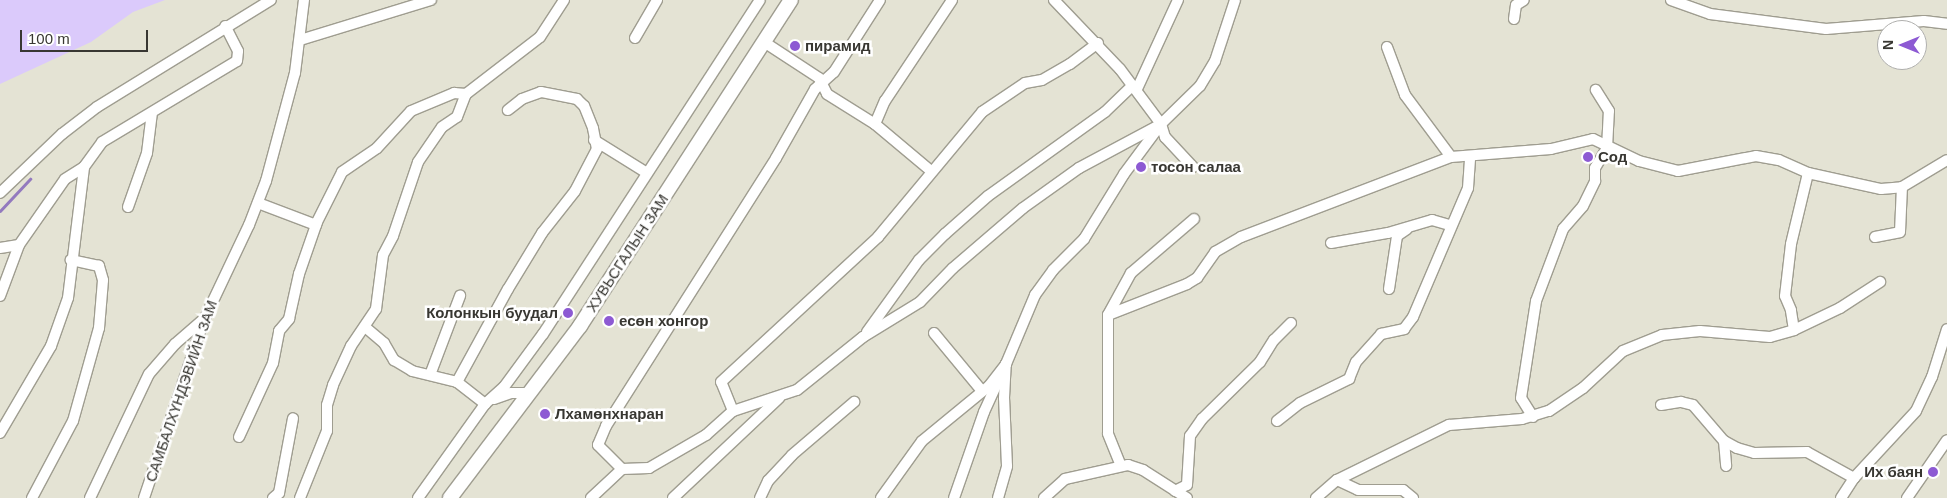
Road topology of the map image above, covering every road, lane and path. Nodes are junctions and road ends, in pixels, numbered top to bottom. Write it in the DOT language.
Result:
graph roads {
  1 [pos="271,0"];
  2 [pos="304,0"];
  3 [pos="431,0"];
  4 [pos="564,0"];
  5 [pos="657,0"];
  6 [pos="760,0"];
  7 [pos="791,0"];
  8 [pos="880,0"];
  9 [pos="952,0"];
  10 [pos="1054,0"];
  11 [pos="1178,0"];
  12 [pos="1235,0"];
  13 [pos="1524,0"];
  14 [pos="1671,0"];
  15 [pos="1682,3"];
  16 [pos="1514,18"];
  17 [pos="1947,24"];
  18 [pos="225,26"];
  19 [pos="635,38"];
  20 [pos="300,40"];
  21 [pos="764,42"];
  22 [pos="1098,43"];
  23 [pos="1387,47"];
  24 [pos="822,84"];
  25 [pos="1134,88"];
  26 [pos="1596,90"];
  27 [pos="466,94"];
  28 [pos="508,110"];
  29 [pos="152,114"];
  30 [pos="875,124"];
  31 [pos="1161,124"];
  32 [pos="594,140"];
  33 [pos="1607,148"];
  34 [pos="1470,156"];
  35 [pos="1451,157"];
  36 [pos="1947,160"];
  37 [pos="84,167"];
  38 [pos="1194,167"];
  39 [pos="931,171"];
  40 [pos="647,172"];
  41 [pos="1808,173"];
  42 [pos="1902,187"];
  43 [pos="0,193"];
  44 [pos="258,203"];
  45 [pos="128,207"];
  46 [pos="1194,219"];
  47 [pos="316,225"];
  48 [pos="1450,226"];
  49 [pos="1410,227"];
  50 [pos="1874,237"];
  51 [pos="1331,243"];
  52 [pos="19,245"];
  53 [pos="0,248"];
  54 [pos="71,260"];
  55 [pos="1880,282"];
  56 [pos="1389,289"];
  57 [pos="0,296"];
  58 [pos="460,296"];
  59 [pos="1108,315"];
  60 [pos="204,320"];
  61 [pos="1291,323"];
  62 [pos="365,327"];
  63 [pos="1947,329"];
  64 [pos="1794,330"];
  65 [pos="934,333"];
  66 [pos="863,337"];
  67 [pos="1006,364"];
  68 [pos="430,375"];
  69 [pos="457,382"];
  70 [pos="982,391"];
  71 [pos="531,393"];
  72 [pos="779,397"];
  73 [pos="854,402"];
  74 [pos="485,404"];
  75 [pos="1661,405"];
  76 [pos="733,411"];
  77 [pos="1533,417"];
  78 [pos="293,418"];
  79 [pos="1277,421"];
  80 [pos="0,433"];
  81 [pos="239,437"];
  82 [pos="1947,440"];
  83 [pos="1724,441"];
  84 [pos="1121,466"];
  85 [pos="1726,466"];
  86 [pos="622,469"];
  87 [pos="1854,478"];
  88 [pos="1337,480"];
  89 [pos="1175,490"];
  90 [pos="278,496"];
  91 [pos="1001,497"];
  92 [pos="32,498"];
  93 [pos="90,498"];
  94 [pos="144,498"];
  95 [pos="300,498"];
  96 [pos="418,498"];
  97 [pos="450,498"];
  98 [pos="590,498"];
  99 [pos="673,498"];
  100 [pos="760,498"];
  101 [pos="881,498"];
  102 [pos="954,498"];
  103 [pos="1044,498"];
  104 [pos="1187,498"];
  105 [pos="1316,498"];
  106 [pos="1413,498"];
  107 [pos="1841,498"];
  108 [pos="1907,498"];
  1 -- 18 [label="street"];
  2 -- 20 [label="street, САМБАЛХҮНДЭВИЙН ЗАМ"];
  3 -- 20 [label="street"];
  4 -- 27 [label="street"];
  5 -- 19 [label="street"];
  6 -- 40 [label="street"];
  7 -- 21 [label="main road, ХУВЬСГАЛЫН ЗАМ"];
  8 -- 24 [label="street"];
  9 -- 30 [label="street"];
  10 -- 22 [label="street"];
  11 -- 25 [label="street"];
  12 -- 31 [label="street"];
  13 -- 16 [label="street"];
  14 -- 15 [label="street"];
  15 -- 17 [label="street"];
  18 -- 29 [label="street"];
  18 -- 43 [label="street"];
  20 -- 44 [label="street, САМБАЛХҮНДЭВИЙН ЗАМ"];
  21 -- 24 [label="street"];
  21 -- 71 [label="main road, ХУВЬСГАЛЫН ЗАМ"];
  22 -- 25 [label="street"];
  22 -- 39 [label="street"];
  23 -- 35 [label="street"];
  24 -- 30 [label="street"];
  24 -- 86 [label="street"];
  25 -- 31 [label="street"];
  25 -- 66 [label="street"];
  26 -- 33 [label="street"];
  27 -- 47 [label="street"];
  27 -- 62 [label="street"];
  28 -- 32 [label="street"];
  29 -- 37 [label="street"];
  29 -- 45 [label="street"];
  30 -- 39 [label="street"];
  31 -- 38 [label="street"];
  31 -- 66 [label="street"];
  31 -- 67 [label="street"];
  32 -- 40 [label="street"];
  32 -- 69 [label="street"];
  33 -- 34 [label="street"];
  33 -- 41 [label="street"];
  33 -- 77 [label="street"];
  34 -- 35 [label="street"];
  34 -- 48 [label="street"];
  35 -- 59 [label="street"];
  36 -- 42 [label="street"];
  37 -- 52 [label="street"];
  37 -- 54 [label="street"];
  39 -- 76 [label="street"];
  40 -- 74 [label="street"];
  41 -- 42 [label="street"];
  41 -- 64 [label="street"];
  42 -- 50 [label="street"];
  44 -- 47 [label="street"];
  44 -- 60 [label="street, САМБАЛХҮНДЭВИЙН ЗАМ"];
  46 -- 59 [label="street"];
  47 -- 81 [label="street"];
  48 -- 49 [label="street"];
  48 -- 79 [label="street"];
  49 -- 51 [label="street"];
  49 -- 56 [label="street"];
  52 -- 53 [label="street"];
  52 -- 57 [label="street"];
  54 -- 80 [label="street"];
  54 -- 92 [label="street"];
  55 -- 64 [label="street"];
  58 -- 68 [label="street"];
  59 -- 84 [label="street"];
  60 -- 93 [label="street"];
  60 -- 94 [label="street, САМБАЛХҮНДЭВИЙН ЗАМ"];
  61 -- 89 [label="street"];
  62 -- 68 [label="street"];
  62 -- 95 [label="street"];
  63 -- 87 [label="street"];
  64 -- 77 [label="street"];
  65 -- 70 [label="street"];
  66 -- 72 [label="street"];
  67 -- 70 [label="street"];
  67 -- 91 [label="street"];
  67 -- 102 [label="street"];
  68 -- 69 [label="street"];
  69 -- 74 [label="street"];
  70 -- 101 [label="street"];
  71 -- 74 [label="street"];
  71 -- 97 [label="main road, ХУВЬСГАЛЫН ЗАМ"];
  72 -- 76 [label="street"];
  72 -- 99 [label="street"];
  73 -- 100 [label="street"];
  74 -- 96 [label="street"];
  75 -- 83 [label="street"];
  76 -- 86 [label="street"];
  77 -- 88 [label="street"];
  78 -- 90 [label="street"];
  82 -- 108 [label="street"];
  83 -- 85 [label="street"];
  83 -- 87 [label="street"];
  84 -- 89 [label="street"];
  84 -- 103 [label="street"];
  86 -- 98 [label="street"];
  87 -- 107 [label="street"];
  88 -- 105 [label="street"];
  88 -- 106 [label="street"];
  89 -- 104 [label="street"];
}
